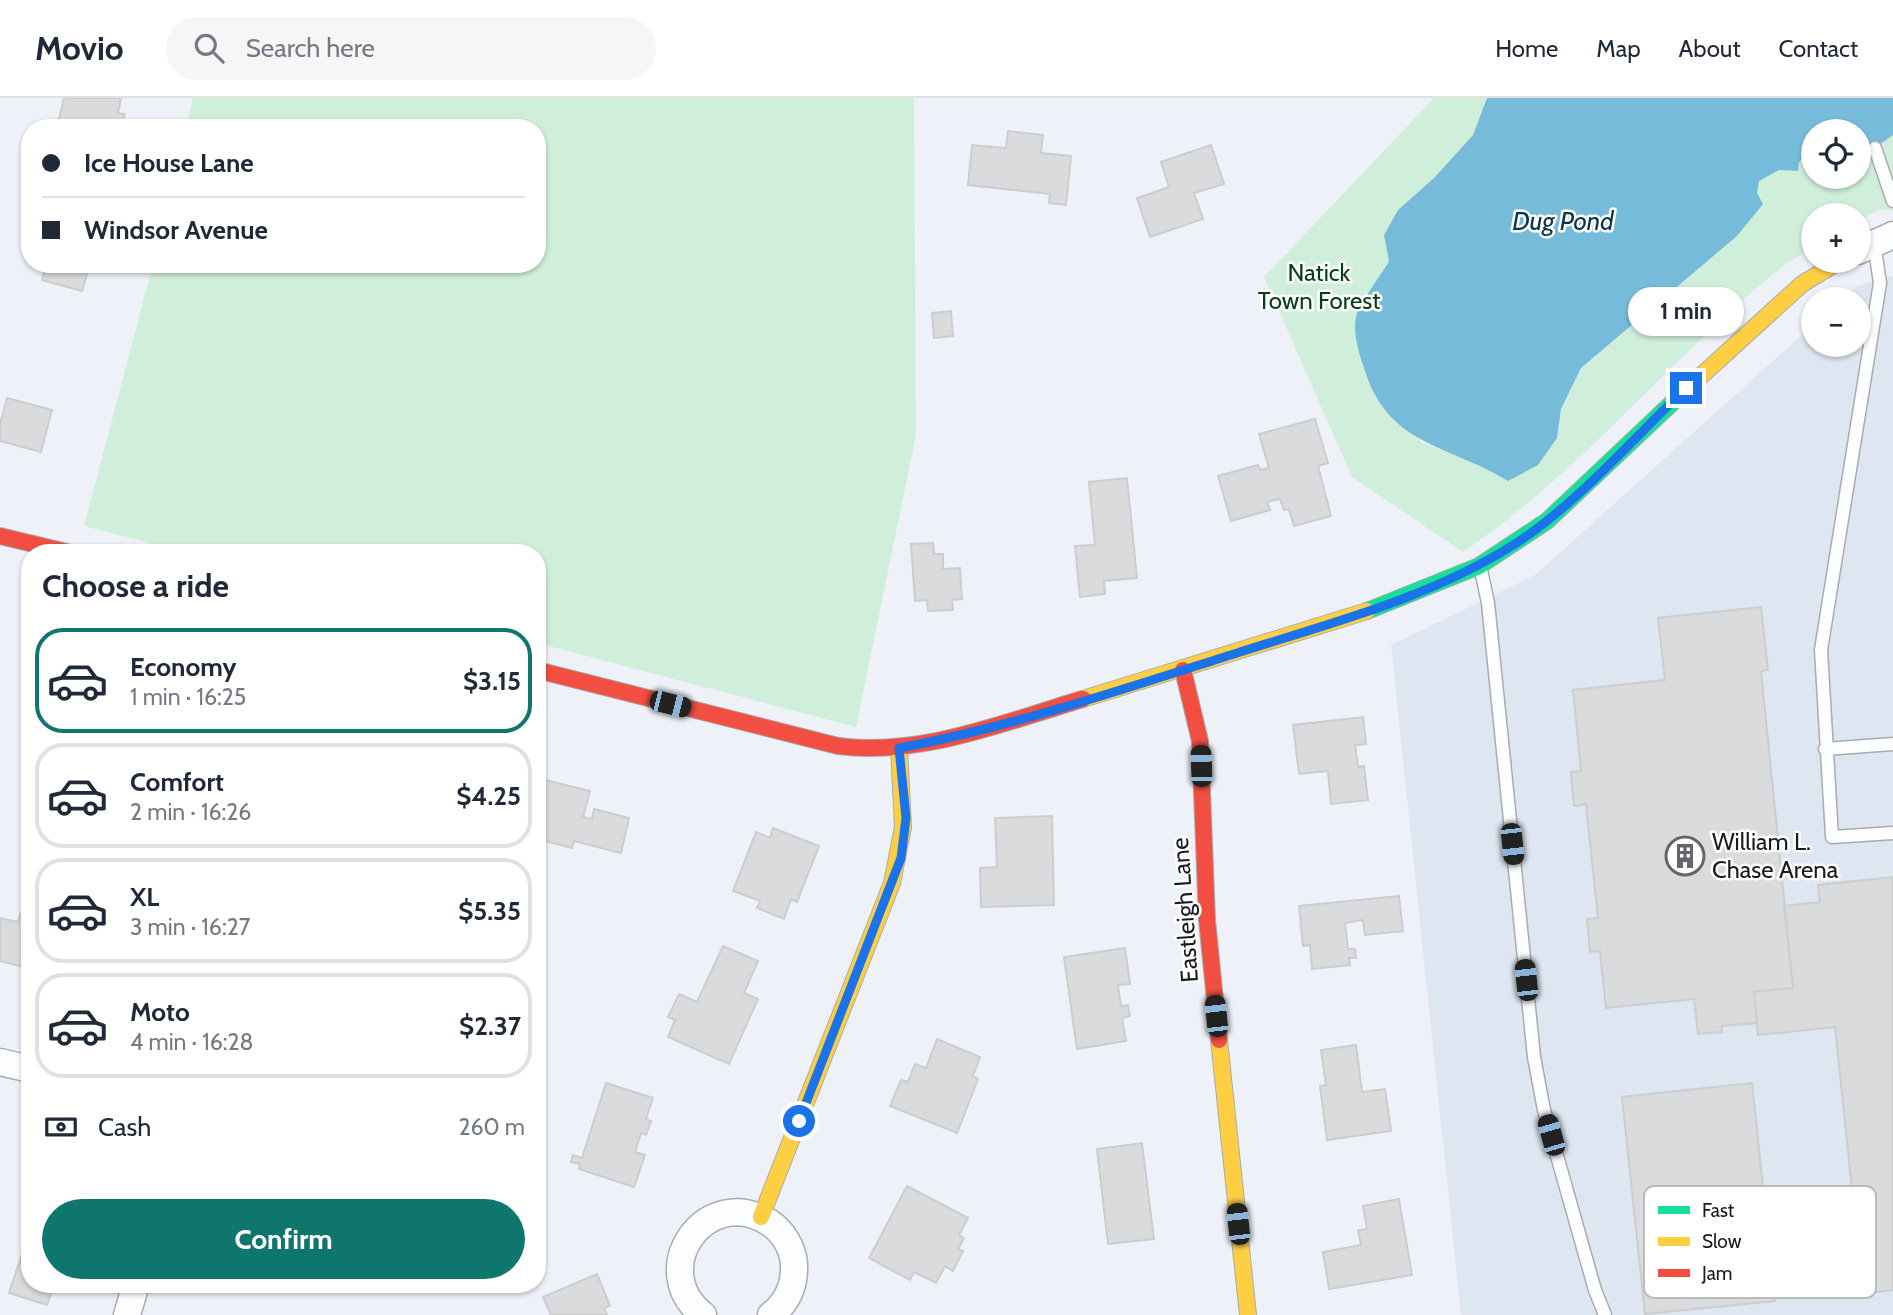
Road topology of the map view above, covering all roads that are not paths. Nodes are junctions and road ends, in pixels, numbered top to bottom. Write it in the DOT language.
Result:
graph roads {
  1 [pos="1875,148"];
  2 [pos="1893,201"];
  3 [pos="1875,243"];
  4 [pos="1820,273"];
  5 [pos="0,536"];
  6 [pos="33,544"];
  7 [pos="1479,566"];
  8 [pos="1183,670"];
  9 [pos="546,672"];
  10 [pos="1893,744"];
  11 [pos="899,748"];
  12 [pos="1825,749"];
  13 [pos="1893,833"];
  14 [pos="0,1062"];
  15 [pos="21,1067"];
  16 [pos="761,1217"];
  17 [pos="133,1293"];
  18 [pos="127,1315"];
  19 [pos="703,1315"];
  20 [pos="771,1315"];
  21 [pos="1248,1315"];
  22 [pos="1605,1315"];
  1 -- 2 [label="lane"];
  3 -- 12 [label="lane"];
  4 -- 7 [label="street"];
  5 -- 6 [label="street"];
  7 -- 8 [label="street"];
  7 -- 22 [label="lane"];
  8 -- 11 [label="street"];
  8 -- 21 [label="street, Eastleigh Lane"];
  9 -- 11 [label="street"];
  10 -- 12 [label="lane"];
  11 -- 16 [label="street"];
  12 -- 13 [label="lane"];
  14 -- 15 [label="street"];
  16 -- 19 [label="street"];
  16 -- 20 [label="street"];
  17 -- 18 [label="street"];
}
